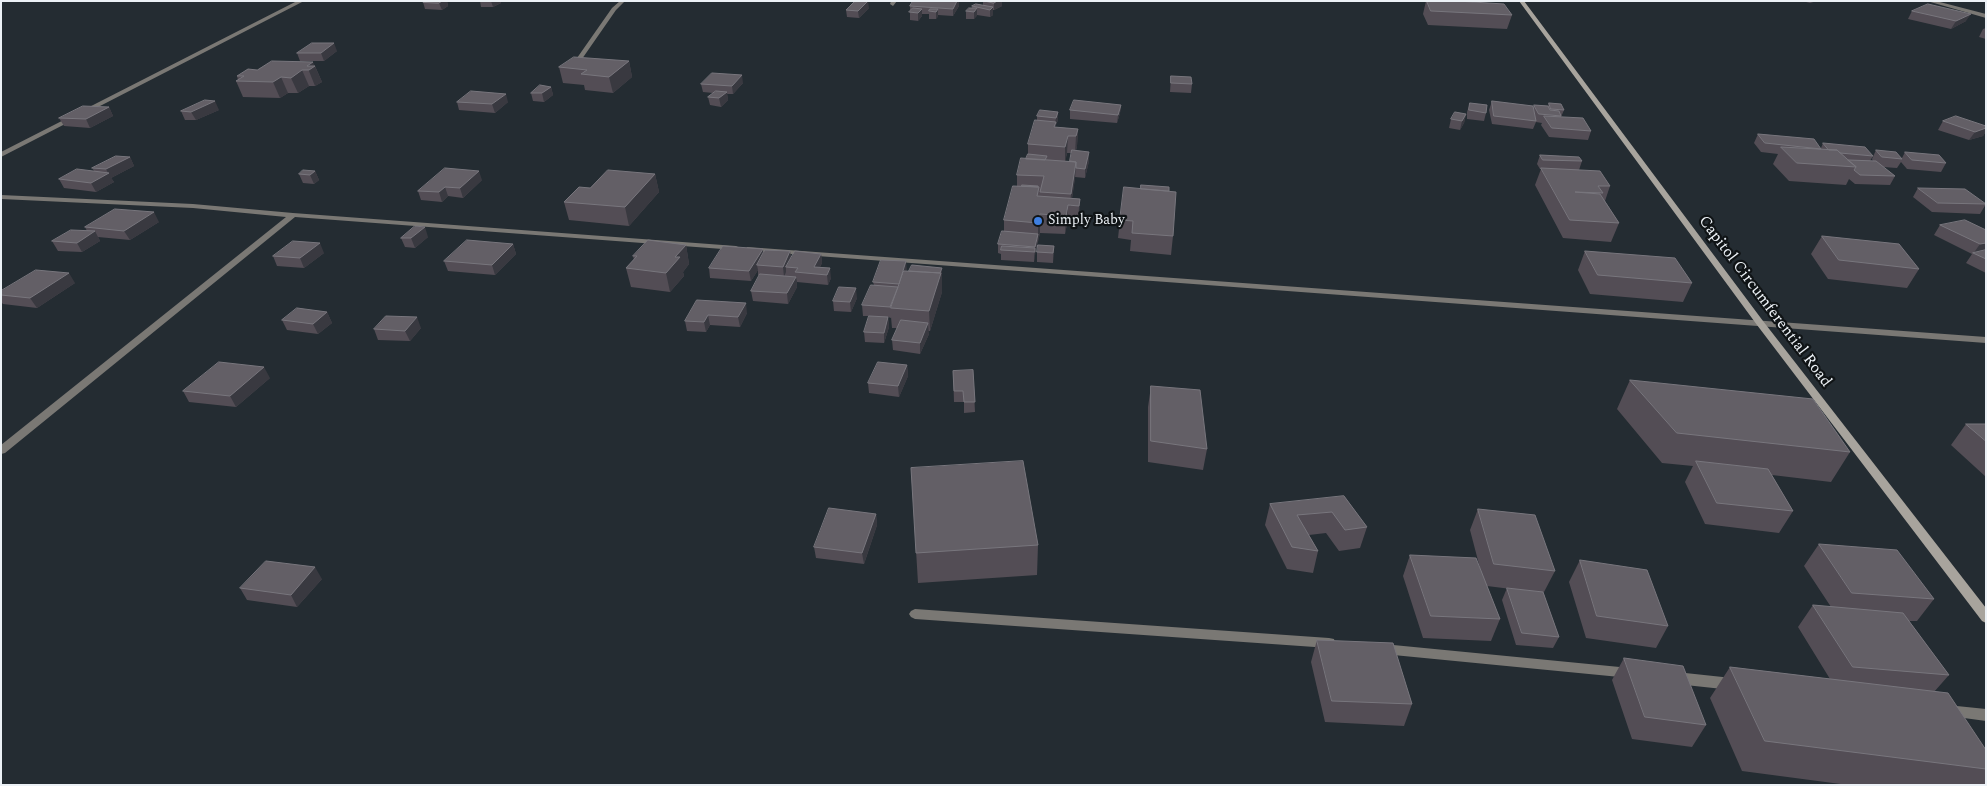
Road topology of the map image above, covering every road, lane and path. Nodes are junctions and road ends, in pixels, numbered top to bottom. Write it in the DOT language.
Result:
graph roads {
  1 [pos="302,1"];
  2 [pos="623,1"];
  3 [pos="1521,1"];
  4 [pos="1929,1"];
  5 [pos="1986,16"];
  6 [pos="573,68"];
  7 [pos="1,155"];
  8 [pos="1,197"];
  9 [pos="293,215"];
  10 [pos="1760,323"];
  11 [pos="1986,340"];
  12 [pos="1,451"];
  13 [pos="915,614"];
  14 [pos="1986,618"];
  15 [pos="1343,645"];
  16 [pos="1373,648"];
  17 [pos="1641,675"];
  18 [pos="1660,676"];
  19 [pos="1747,686"];
  20 [pos="1931,709"];
  21 [pos="1986,715"];
  1 -- 7 [label="street"];
  2 -- 6 [label="street"];
  3 -- 10 [label="main road, Capitol Circumferential Road"];
  4 -- 5 [label="street"];
  8 -- 9 [label="street"];
  9 -- 10 [label="street"];
  9 -- 12 [label="street"];
  10 -- 11 [label="street"];
  10 -- 14 [label="main road, Capitol Circumferential Road"];
  13 -- 15 [label="street"];
  16 -- 17 [label="street"];
  18 -- 19 [label="street"];
  20 -- 21 [label="street"];
}
